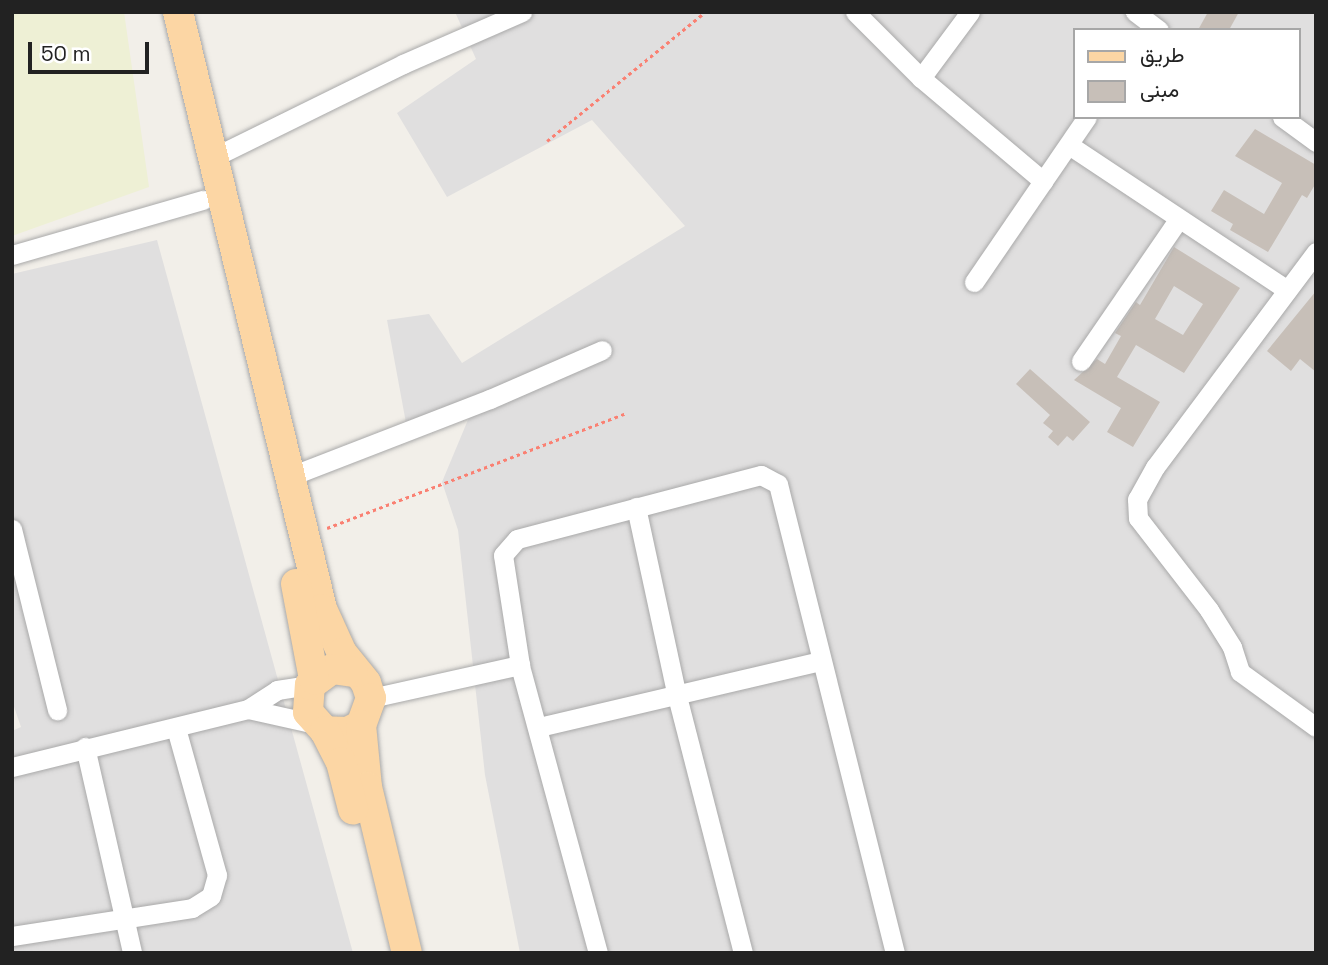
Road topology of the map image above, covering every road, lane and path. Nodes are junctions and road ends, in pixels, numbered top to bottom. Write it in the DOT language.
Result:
graph roads {
  1 [pos="158,12"];
  2 [pos="178,12"];
  3 [pos="522,12"];
  4 [pos="705,12"];
  5 [pos="855,12"];
  6 [pos="970,12"];
  7 [pos="921,78"];
  8 [pos="1086,119"];
  9 [pos="1285,119"];
  10 [pos="547,141"];
  11 [pos="1316,142"];
  12 [pos="1069,145"];
  13 [pos="212,158"];
  14 [pos="1042,181"];
  15 [pos="203,200"];
  16 [pos="1178,220"];
  17 [pos="12,255"];
  18 [pos="1314,259"];
  19 [pos="974,282"];
  20 [pos="1287,290"];
  21 [pos="602,350"];
  22 [pos="1081,361"];
  23 [pos="626,413"];
  24 [pos="291,476"];
  25 [pos="636,507"];
  26 [pos="12,529"];
  27 [pos="305,537"];
  28 [pos="820,661"];
  29 [pos="520,665"];
  30 [pos="353,671"];
  31 [pos="312,682"];
  32 [pos="677,696"];
  33 [pos="248,709"];
  34 [pos="57,710"];
  35 [pos="366,711"];
  36 [pos="320,727"];
  37 [pos="538,727"];
  38 [pos="1316,727"];
  39 [pos="176,728"];
  40 [pos="85,747"];
  41 [pos="12,767"];
  42 [pos="124,920"];
  43 [pos="12,936"];
  44 [pos="132,953"];
  45 [pos="388,953"];
  46 [pos="407,953"];
  47 [pos="598,953"];
  48 [pos="743,953"];
  49 [pos="895,953"];
  1 -- 15 [label="main road"];
  2 -- 13 [label="main road"];
  3 -- 13 [label="street"];
  4 -- 10 [label="path"];
  5 -- 7 [label="street"];
  6 -- 7 [label="street"];
  7 -- 14 [label="street"];
  8 -- 12 [label="street"];
  9 -- 11 [label="street"];
  12 -- 14 [label="street"];
  12 -- 16 [label="street"];
  13 -- 24 [label="main road"];
  14 -- 19 [label="street"];
  15 -- 17 [label="street"];
  15 -- 31 [label="main road"];
  16 -- 20 [label="street"];
  16 -- 22 [label="street"];
  18 -- 20 [label="street"];
  20 -- 38 [label="street"];
  21 -- 24 [label="street"];
  23 -- 27 [label="path"];
  24 -- 27 [label="main road"];
  25 -- 28 [label="street"];
  25 -- 29 [label="street"];
  25 -- 32 [label="street"];
  26 -- 34 [label="street"];
  27 -- 30 [label="main road"];
  28 -- 32 [label="street"];
  28 -- 49 [label="street"];
  29 -- 35 [label="street"];
  29 -- 37 [label="street"];
  30 -- 31 [label="main road"];
  30 -- 35 [label="main road"];
  31 -- 33 [label="street"];
  31 -- 36 [label="main road"];
  32 -- 37 [label="street"];
  32 -- 48 [label="street"];
  33 -- 36 [label="street"];
  33 -- 39 [label="street"];
  35 -- 36 [label="main road"];
  35 -- 46 [label="main road"];
  36 -- 45 [label="main road"];
  37 -- 47 [label="street"];
  39 -- 40 [label="street"];
  39 -- 42 [label="street"];
  40 -- 41 [label="street"];
  40 -- 42 [label="street"];
  42 -- 43 [label="street"];
  42 -- 44 [label="street"];
}
